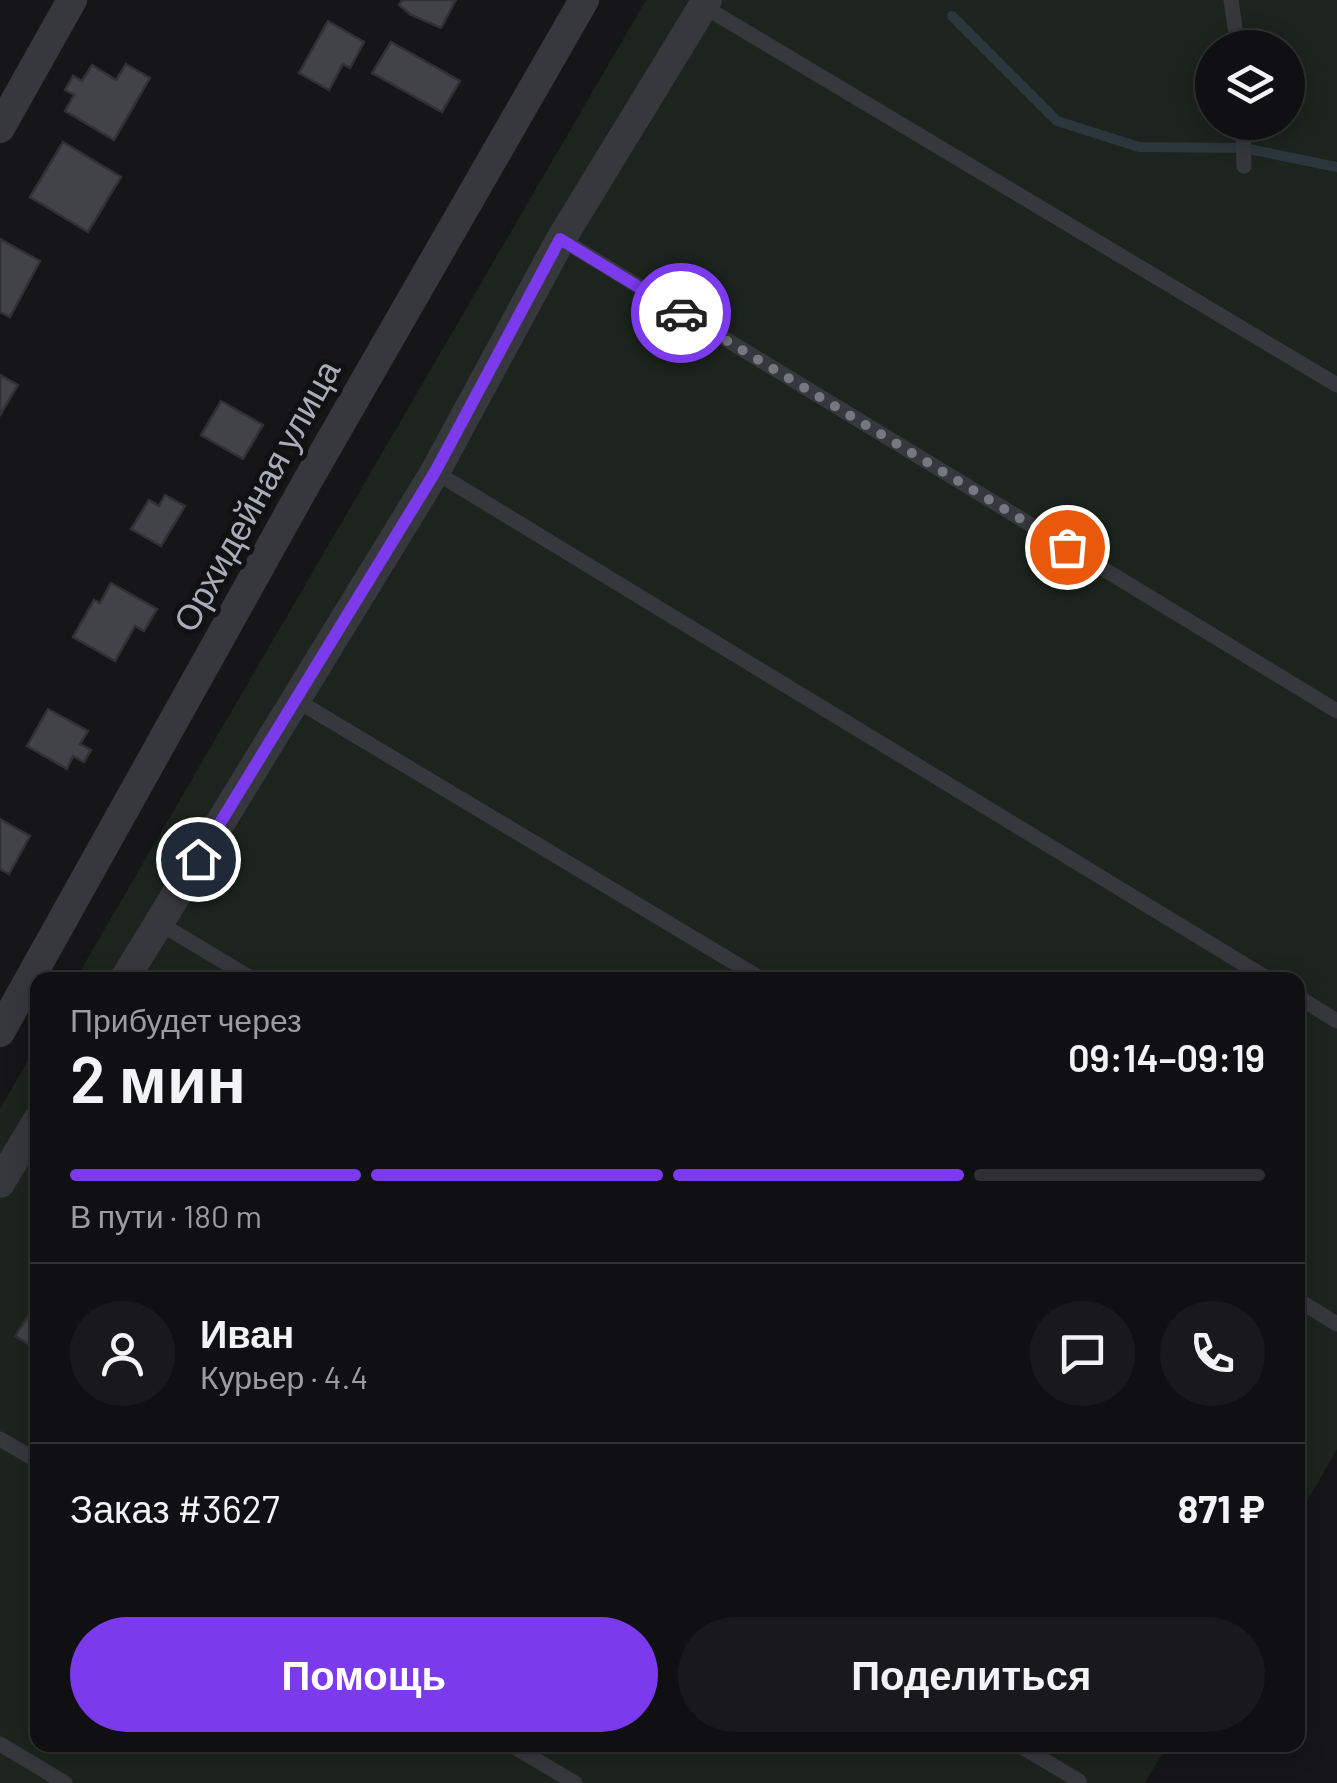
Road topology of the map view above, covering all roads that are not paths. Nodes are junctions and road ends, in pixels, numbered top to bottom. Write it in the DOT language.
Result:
graph roads {
  1 [pos="72,0"];
  2 [pos="584,0"];
  3 [pos="1232,0"];
  4 [pos="705,3"];
  5 [pos="1236,30"];
  6 [pos="0,128"];
  7 [pos="1244,140"];
  8 [pos="1244,166"];
  9 [pos="560,239"];
  10 [pos="1337,385"];
  11 [pos="435,472"];
  12 [pos="296,700"];
  13 [pos="1337,711"];
  14 [pos="159,923"];
  15 [pos="33,972"];
  16 [pos="129,972"];
  17 [pos="241,972"];
  18 [pos="750,972"];
  19 [pos="1257,972"];
  20 [pos="30,978"];
  21 [pos="1305,1000"];
  22 [pos="1337,1020"];
  23 [pos="0,1032"];
  24 [pos="29,1154"];
  25 [pos="0,1184"];
  26 [pos="1305,1304"];
  27 [pos="1337,1324"];
  28 [pos="0,1439"];
  29 [pos="30,1456"];
  30 [pos="0,1744"];
  31 [pos="524,1752"];
  32 [pos="1030,1752"];
  33 [pos="1079,1781"];
  34 [pos="65,1783"];
  35 [pos="575,1783"];
  1 -- 6 [label="street"];
  2 -- 15 [label="street, Орхидейная улица"];
  3 -- 5 [label="lane"];
  4 -- 9 [label="street"];
  4 -- 10 [label="lane"];
  7 -- 8 [label="lane"];
  9 -- 11 [label="street"];
  9 -- 13 [label="lane"];
  11 -- 12 [label="street"];
  11 -- 19 [label="lane"];
  12 -- 14 [label="street"];
  12 -- 18 [label="lane"];
  14 -- 16 [label="street"];
  14 -- 17 [label="lane"];
  20 -- 23 [label="street, Орхидейная улица"];
  21 -- 22 [label="lane"];
  24 -- 25 [label="street"];
  26 -- 27 [label="lane"];
  28 -- 29 [label="lane"];
  30 -- 34 [label="lane"];
  31 -- 35 [label="lane"];
  32 -- 33 [label="lane"];
}
